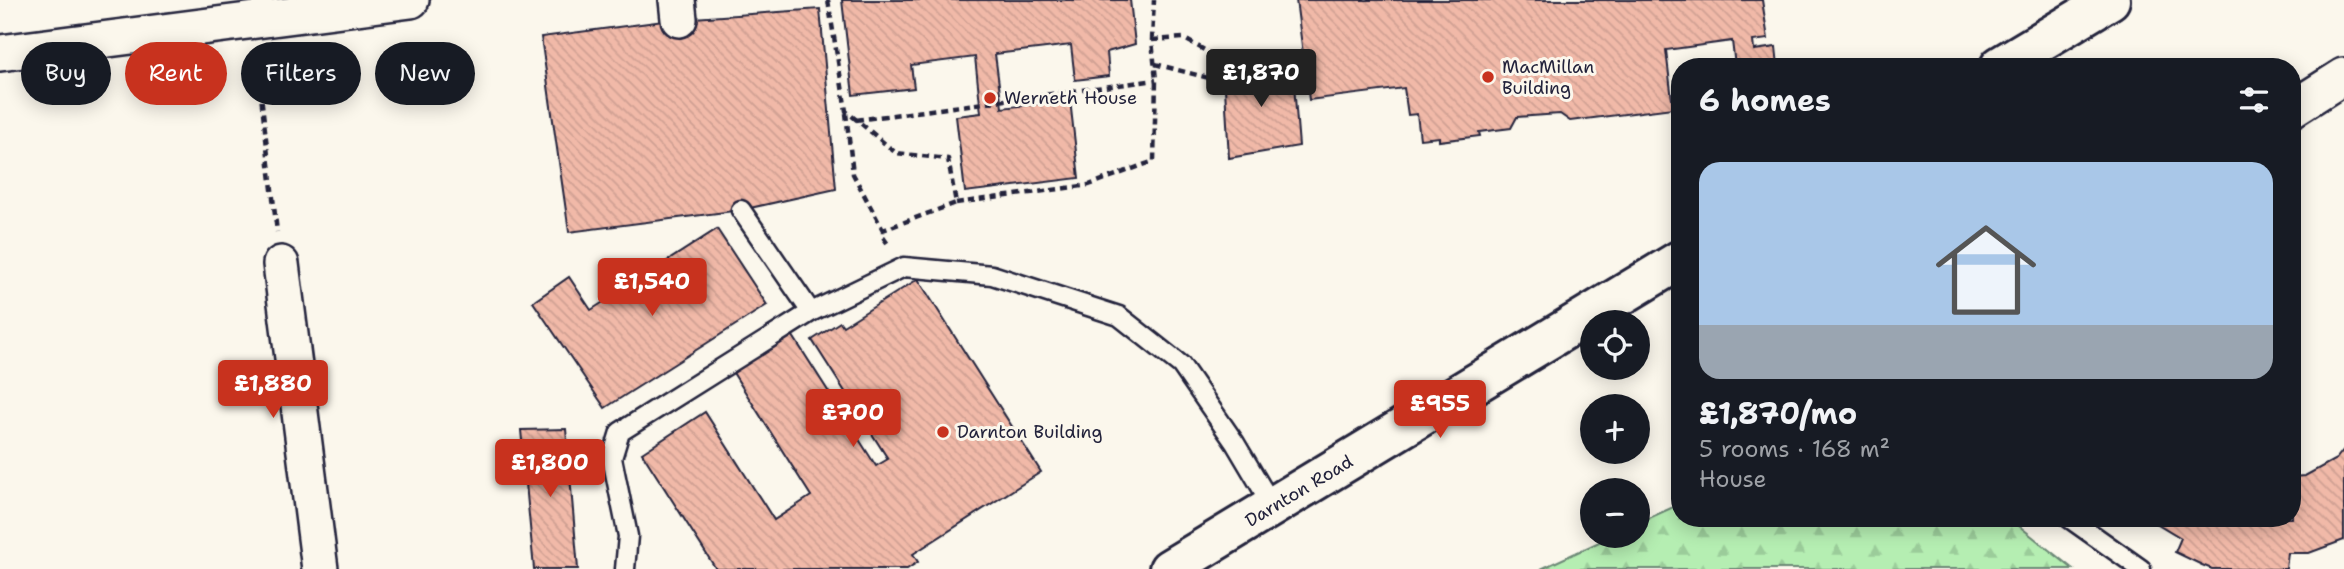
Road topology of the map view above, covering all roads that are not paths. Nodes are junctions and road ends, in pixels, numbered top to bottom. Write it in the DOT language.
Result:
graph roads {
  1 [pos="411,0"];
  2 [pos="2110,0"];
  3 [pos="264,13"];
  4 [pos="0,52"];
  5 [pos="2013,58"];
  6 [pos="2344,76"];
  7 [pos="2301,103"];
  8 [pos="741,209"];
  9 [pos="281,264"];
  10 [pos="1671,265"];
  11 [pos="811,312"];
  12 [pos="1273,507"];
  13 [pos="2082,527"];
  14 [pos="320,569"];
  15 [pos="625,569"];
  16 [pos="1168,569"];
  17 [pos="2141,569"];
  1 -- 3 [label="street"];
  2 -- 5 [label="street"];
  3 -- 4 [label="street"];
  6 -- 7 [label="street"];
  8 -- 11 [label="lane"];
  9 -- 14 [label="street"];
  10 -- 12 [label="street, Darnton Road"];
  11 -- 12 [label="lane"];
  11 -- 15 [label="lane"];
  12 -- 16 [label="street, Darnton Road"];
  13 -- 17 [label="lane"];
}
